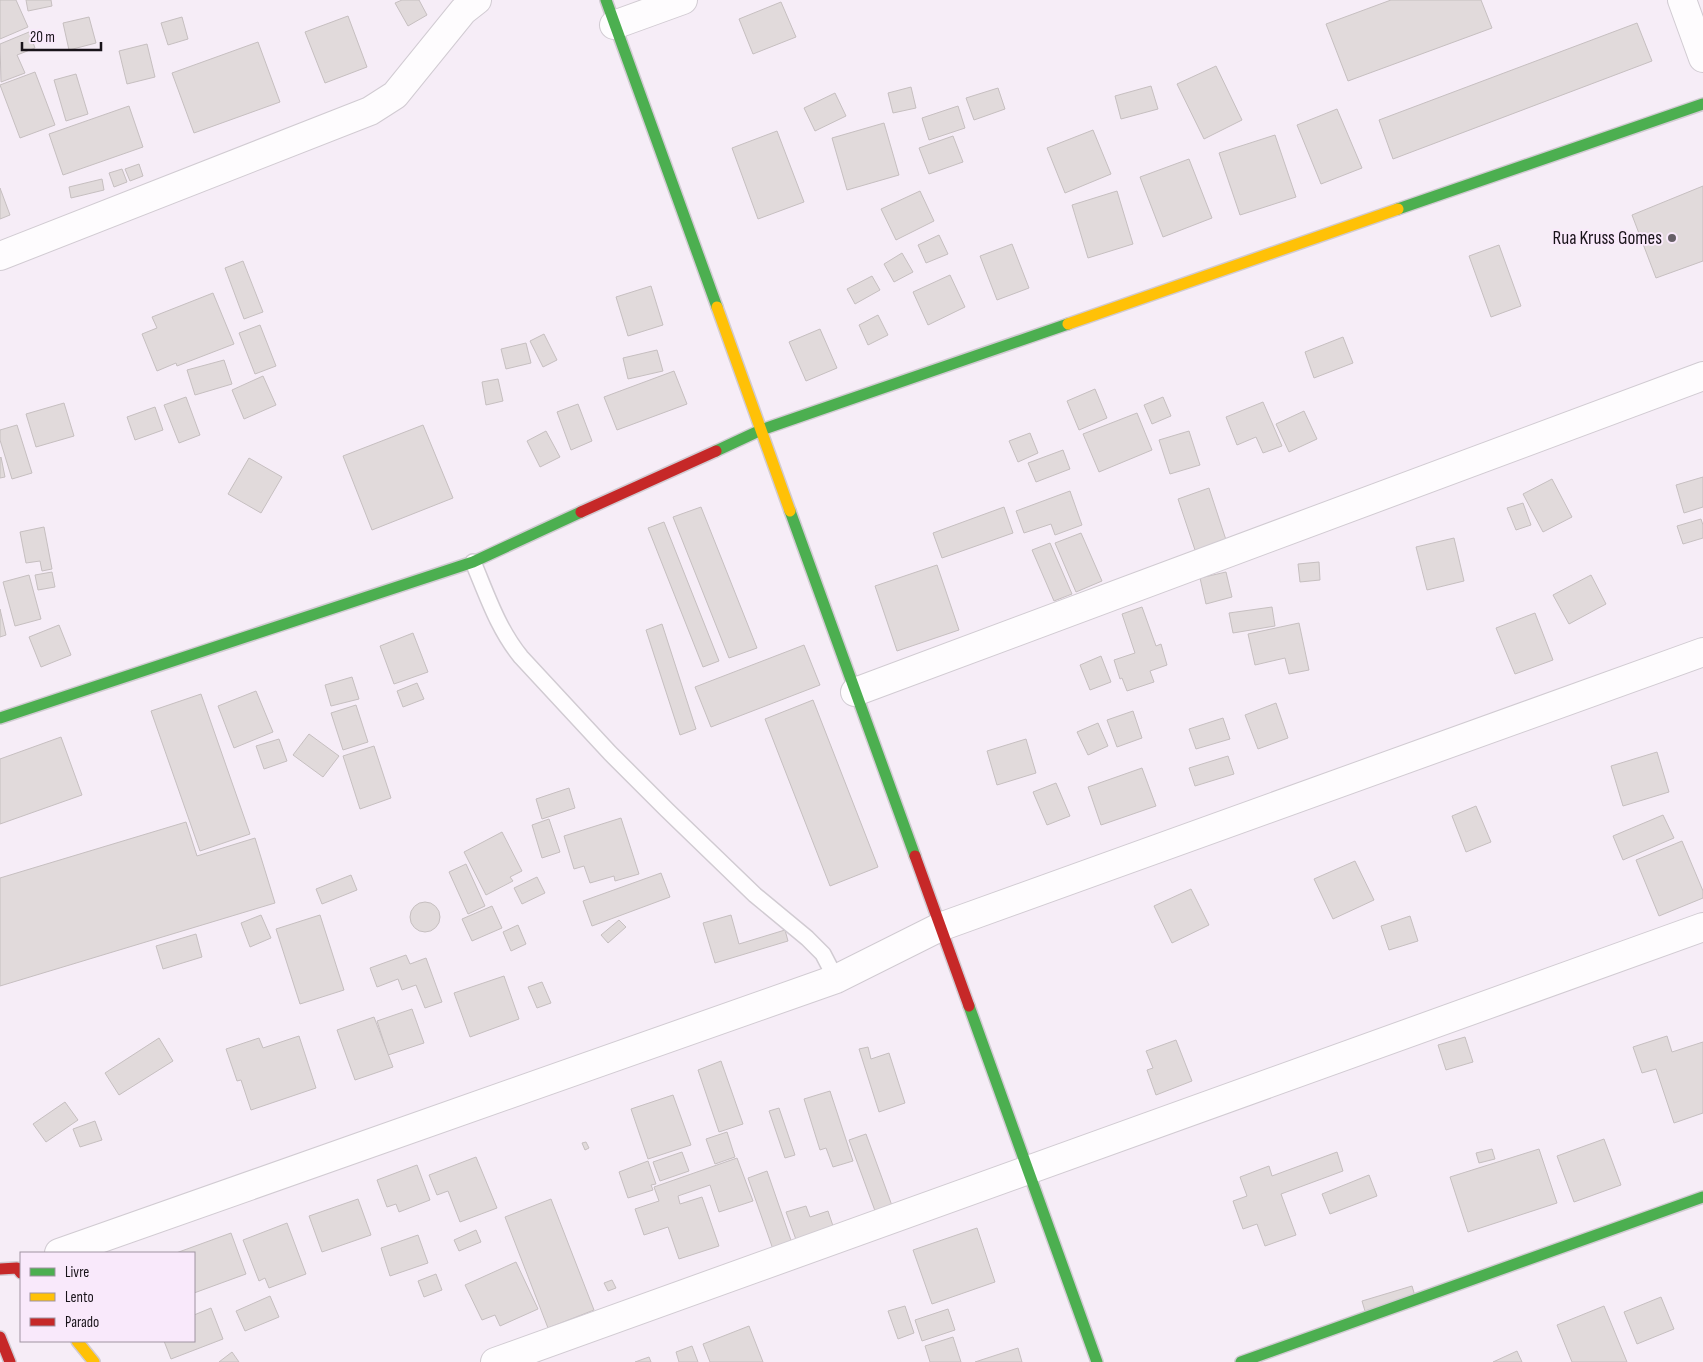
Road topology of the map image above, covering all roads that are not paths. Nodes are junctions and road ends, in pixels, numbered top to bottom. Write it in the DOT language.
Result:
graph roads {
  1 [pos="477,0"];
  2 [pos="684,0"];
  3 [pos="1682,0"];
  4 [pos="610,12"];
  5 [pos="1703,58"];
  6 [pos="1703,104"];
  7 [pos="0,256"];
  8 [pos="1703,376"];
  9 [pos="761,430"];
  10 [pos="473,562"];
  11 [pos="1703,652"];
  12 [pos="855,692"];
  13 [pos="0,718"];
  14 [pos="940,927"];
  15 [pos="1703,927"];
  16 [pos="836,979"];
  17 [pos="1027,1170"];
  18 [pos="1703,1198"];
  19 [pos="62,1252"];
  20 [pos="0,1337"];
  21 [pos="78,1342"];
  22 [pos="10,1362"];
  23 [pos="94,1362"];
  24 [pos="495,1362"];
  25 [pos="1097,1362"];
  26 [pos="1240,1362"];
  1 -- 7 [label="street"];
  2 -- 4 [label="street"];
  3 -- 5 [label="street"];
  4 -- 9 [label="street"];
  6 -- 9 [label="street"];
  8 -- 12 [label="street"];
  9 -- 10 [label="street"];
  9 -- 12 [label="street"];
  10 -- 13 [label="street"];
  10 -- 16 [label="lane"];
  11 -- 14 [label="street"];
  12 -- 14 [label="street"];
  14 -- 16 [label="street"];
  14 -- 17 [label="street"];
  15 -- 17 [label="street"];
  16 -- 19 [label="street"];
  17 -- 24 [label="street"];
  17 -- 25 [label="street"];
  18 -- 26 [label="street"];
  20 -- 22 [label="street"];
  21 -- 23 [label="street"];
}
